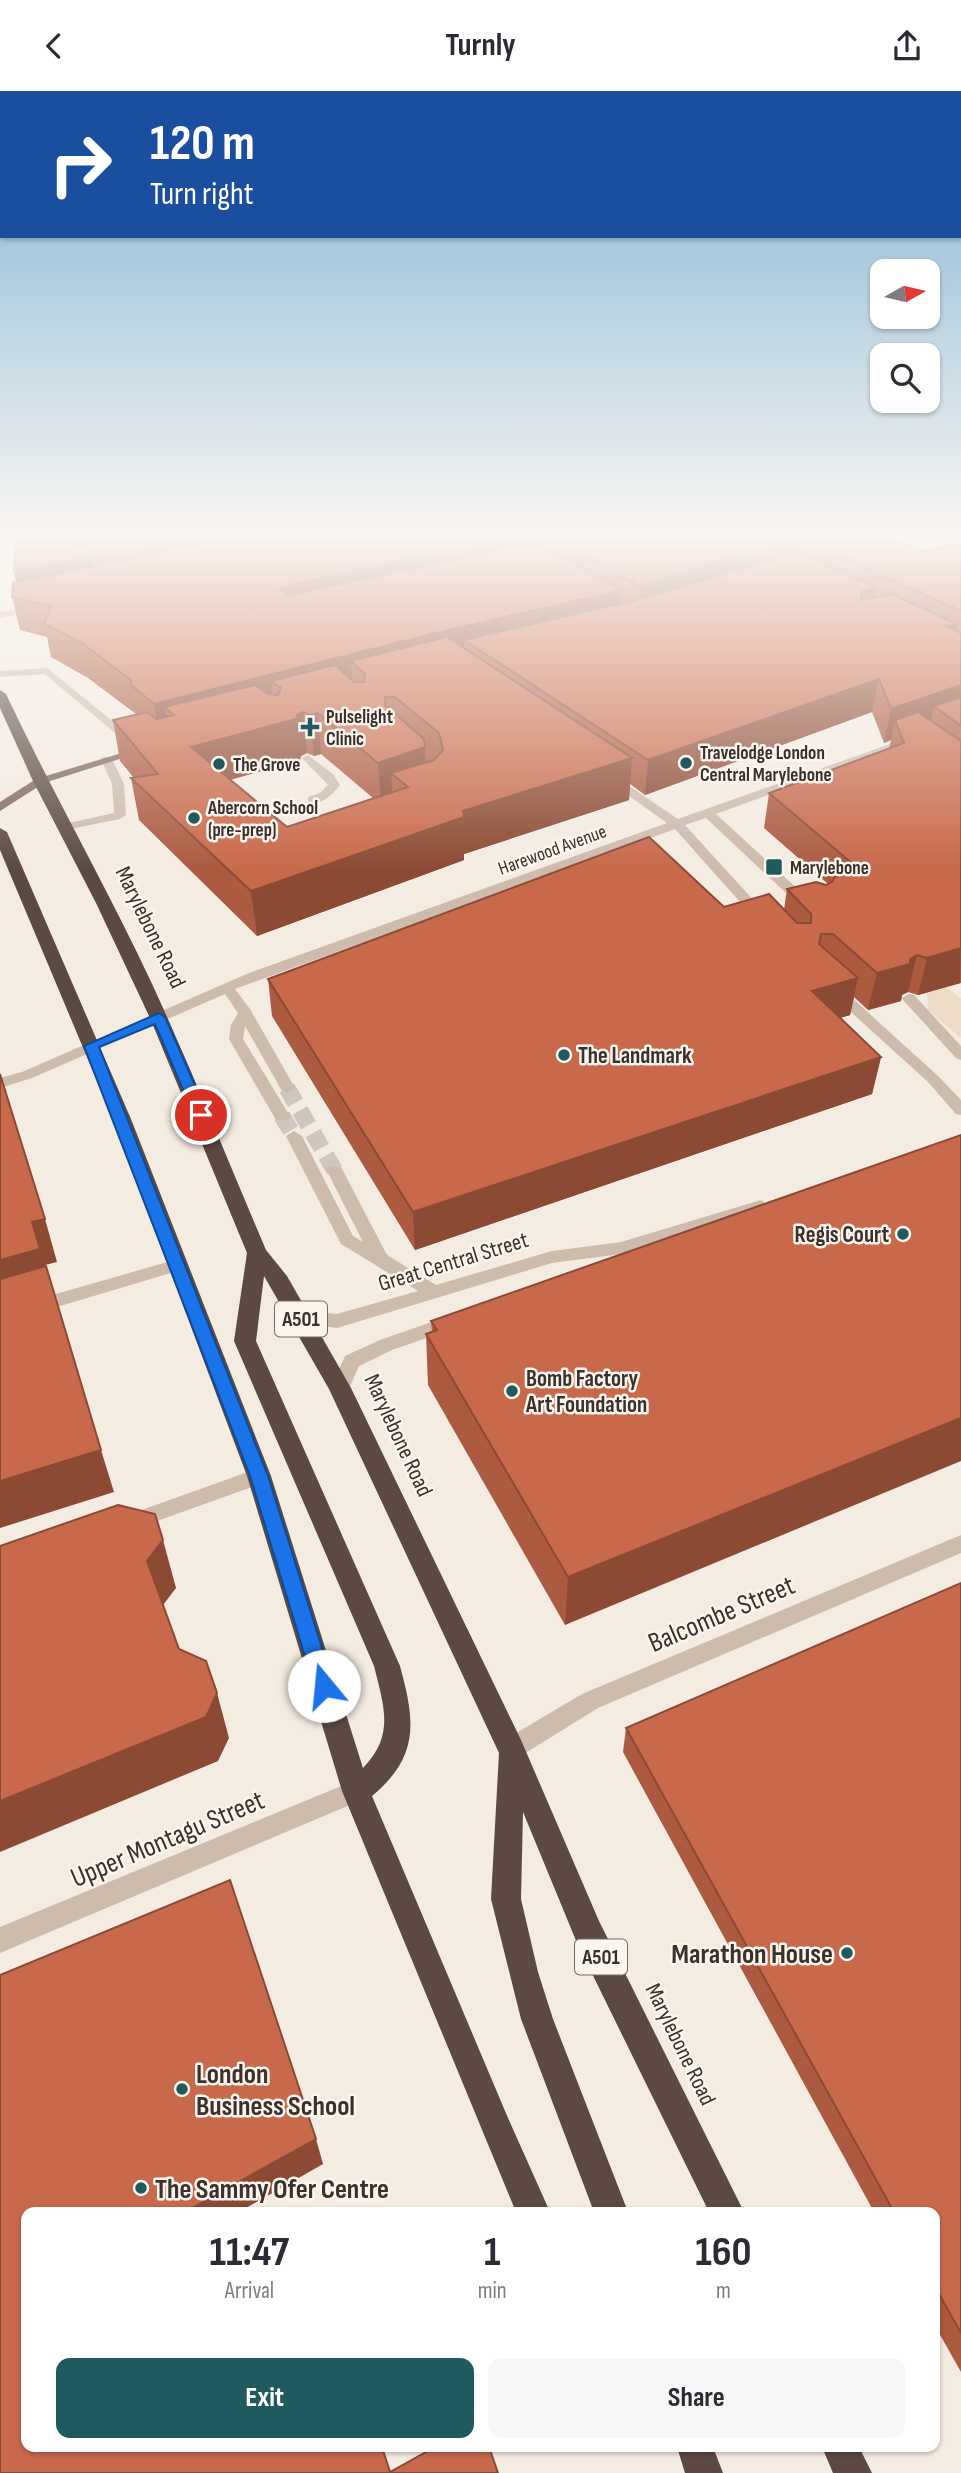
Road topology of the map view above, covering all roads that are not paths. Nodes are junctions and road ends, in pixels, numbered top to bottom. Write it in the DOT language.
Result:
graph roads {
  1 [pos="0,674"];
  2 [pos="0,694"];
  3 [pos="920,739"];
  4 [pos="155,747"];
  5 [pos="141,750"];
  6 [pos="308,758"];
  7 [pos="107,759"];
  8 [pos="598,769"];
  9 [pos="40,781"];
  10 [pos="312,800"];
  11 [pos="0,807"];
  12 [pos="707,812"];
  13 [pos="676,823"];
  14 [pos="65,828"];
  15 [pos="0,832"];
  16 [pos="818,915"];
  17 [pos="770,927"];
  18 [pos="819,976"];
  19 [pos="228,989"];
  20 [pos="909,998"];
  21 [pos="245,1014"];
  22 [pos="159,1017"];
  23 [pos="91,1046"];
  24 [pos="961,1055"];
  25 [pos="0,1083"];
  26 [pos="287,1088"];
  27 [pos="961,1110"];
  28 [pos="282,1115"];
  29 [pos="294,1136"];
  30 [pos="335,1171"];
  31 [pos="782,1199"];
  32 [pos="621,1248"];
  33 [pos="257,1254"];
  34 [pos="381,1259"];
  35 [pos="178,1265"];
  36 [pos="589,1270"];
  37 [pos="433,1292"];
  38 [pos="0,1317"];
  39 [pos="300,1317"];
  40 [pos="465,1317"];
  41 [pos="340,1388"];
  42 [pos="259,1476"];
  43 [pos="114,1528"];
  44 [pos="961,1543"];
  45 [pos="511,1749"];
  46 [pos="356,1791"];
  47 [pos="0,1940"];
  48 [pos="531,2207"];
  49 [pos="609,2207"];
  50 [pos="725,2207"];
  51 [pos="697,2452"];
  52 [pos="842,2452"];
  53 [pos="704,2473"];
  54 [pos="853,2473"];
  1 -- 5 [label="street"];
  2 -- 9 [label="highway, Marylebone Road / A501"];
  3 -- 12 [label="street, Harewood Avenue"];
  4 -- 5 [label="main road"];
  5 -- 7 [label="main road"];
  6 -- 10 [label="street"];
  7 -- 9 [label="main road"];
  7 -- 14 [label="street"];
  8 -- 13 [label="street"];
  9 -- 11 [label="main road"];
  9 -- 14 [label="highway, Marylebone Road / A501"];
  12 -- 13 [label="street, Harewood Avenue"];
  12 -- 16 [label="street"];
  13 -- 17 [label="street"];
  13 -- 19 [label="street, Harewood Avenue"];
  14 -- 22 [label="highway, Marylebone Road / A501"];
  15 -- 23 [label="highway"];
  18 -- 27 [label="street"];
  19 -- 21 [label="street"];
  19 -- 22 [label="street, Harewood Avenue"];
  20 -- 24 [label="street"];
  21 -- 26 [label="street"];
  21 -- 28 [label="street"];
  22 -- 23 [label="street, Harewood Avenue"];
  22 -- 33 [label="highway, Marylebone Road / A501"];
  23 -- 25 [label="street, Harewood Avenue"];
  23 -- 35 [label="highway"];
  29 -- 34 [label="street"];
  30 -- 34 [label="street"];
  31 -- 32 [label="street, Great Central Street"];
  32 -- 36 [label="street, Great Central Street"];
  32 -- 37 [label="street, Great Central Street"];
  33 -- 39 [label="highway, Marylebone Road / A501"];
  33 -- 46 [label="highway"];
  34 -- 37 [label="street"];
  35 -- 38 [label="street"];
  35 -- 42 [label="highway"];
  37 -- 39 [label="street, Great Central Street"];
  39 -- 41 [label="highway, Marylebone Road / A501"];
  40 -- 41 [label="street"];
  41 -- 45 [label="highway, Marylebone Road / A501"];
  42 -- 43 [label="street"];
  42 -- 46 [label="highway"];
  44 -- 45 [label="street, Balcombe Street"];
  45 -- 49 [label="highway"];
  45 -- 50 [label="highway, Marylebone Road / A501"];
  46 -- 47 [label="street, Upper Montagu Street"];
  46 -- 48 [label="highway"];
  51 -- 53 [label="highway"];
  52 -- 54 [label="highway"];
}
